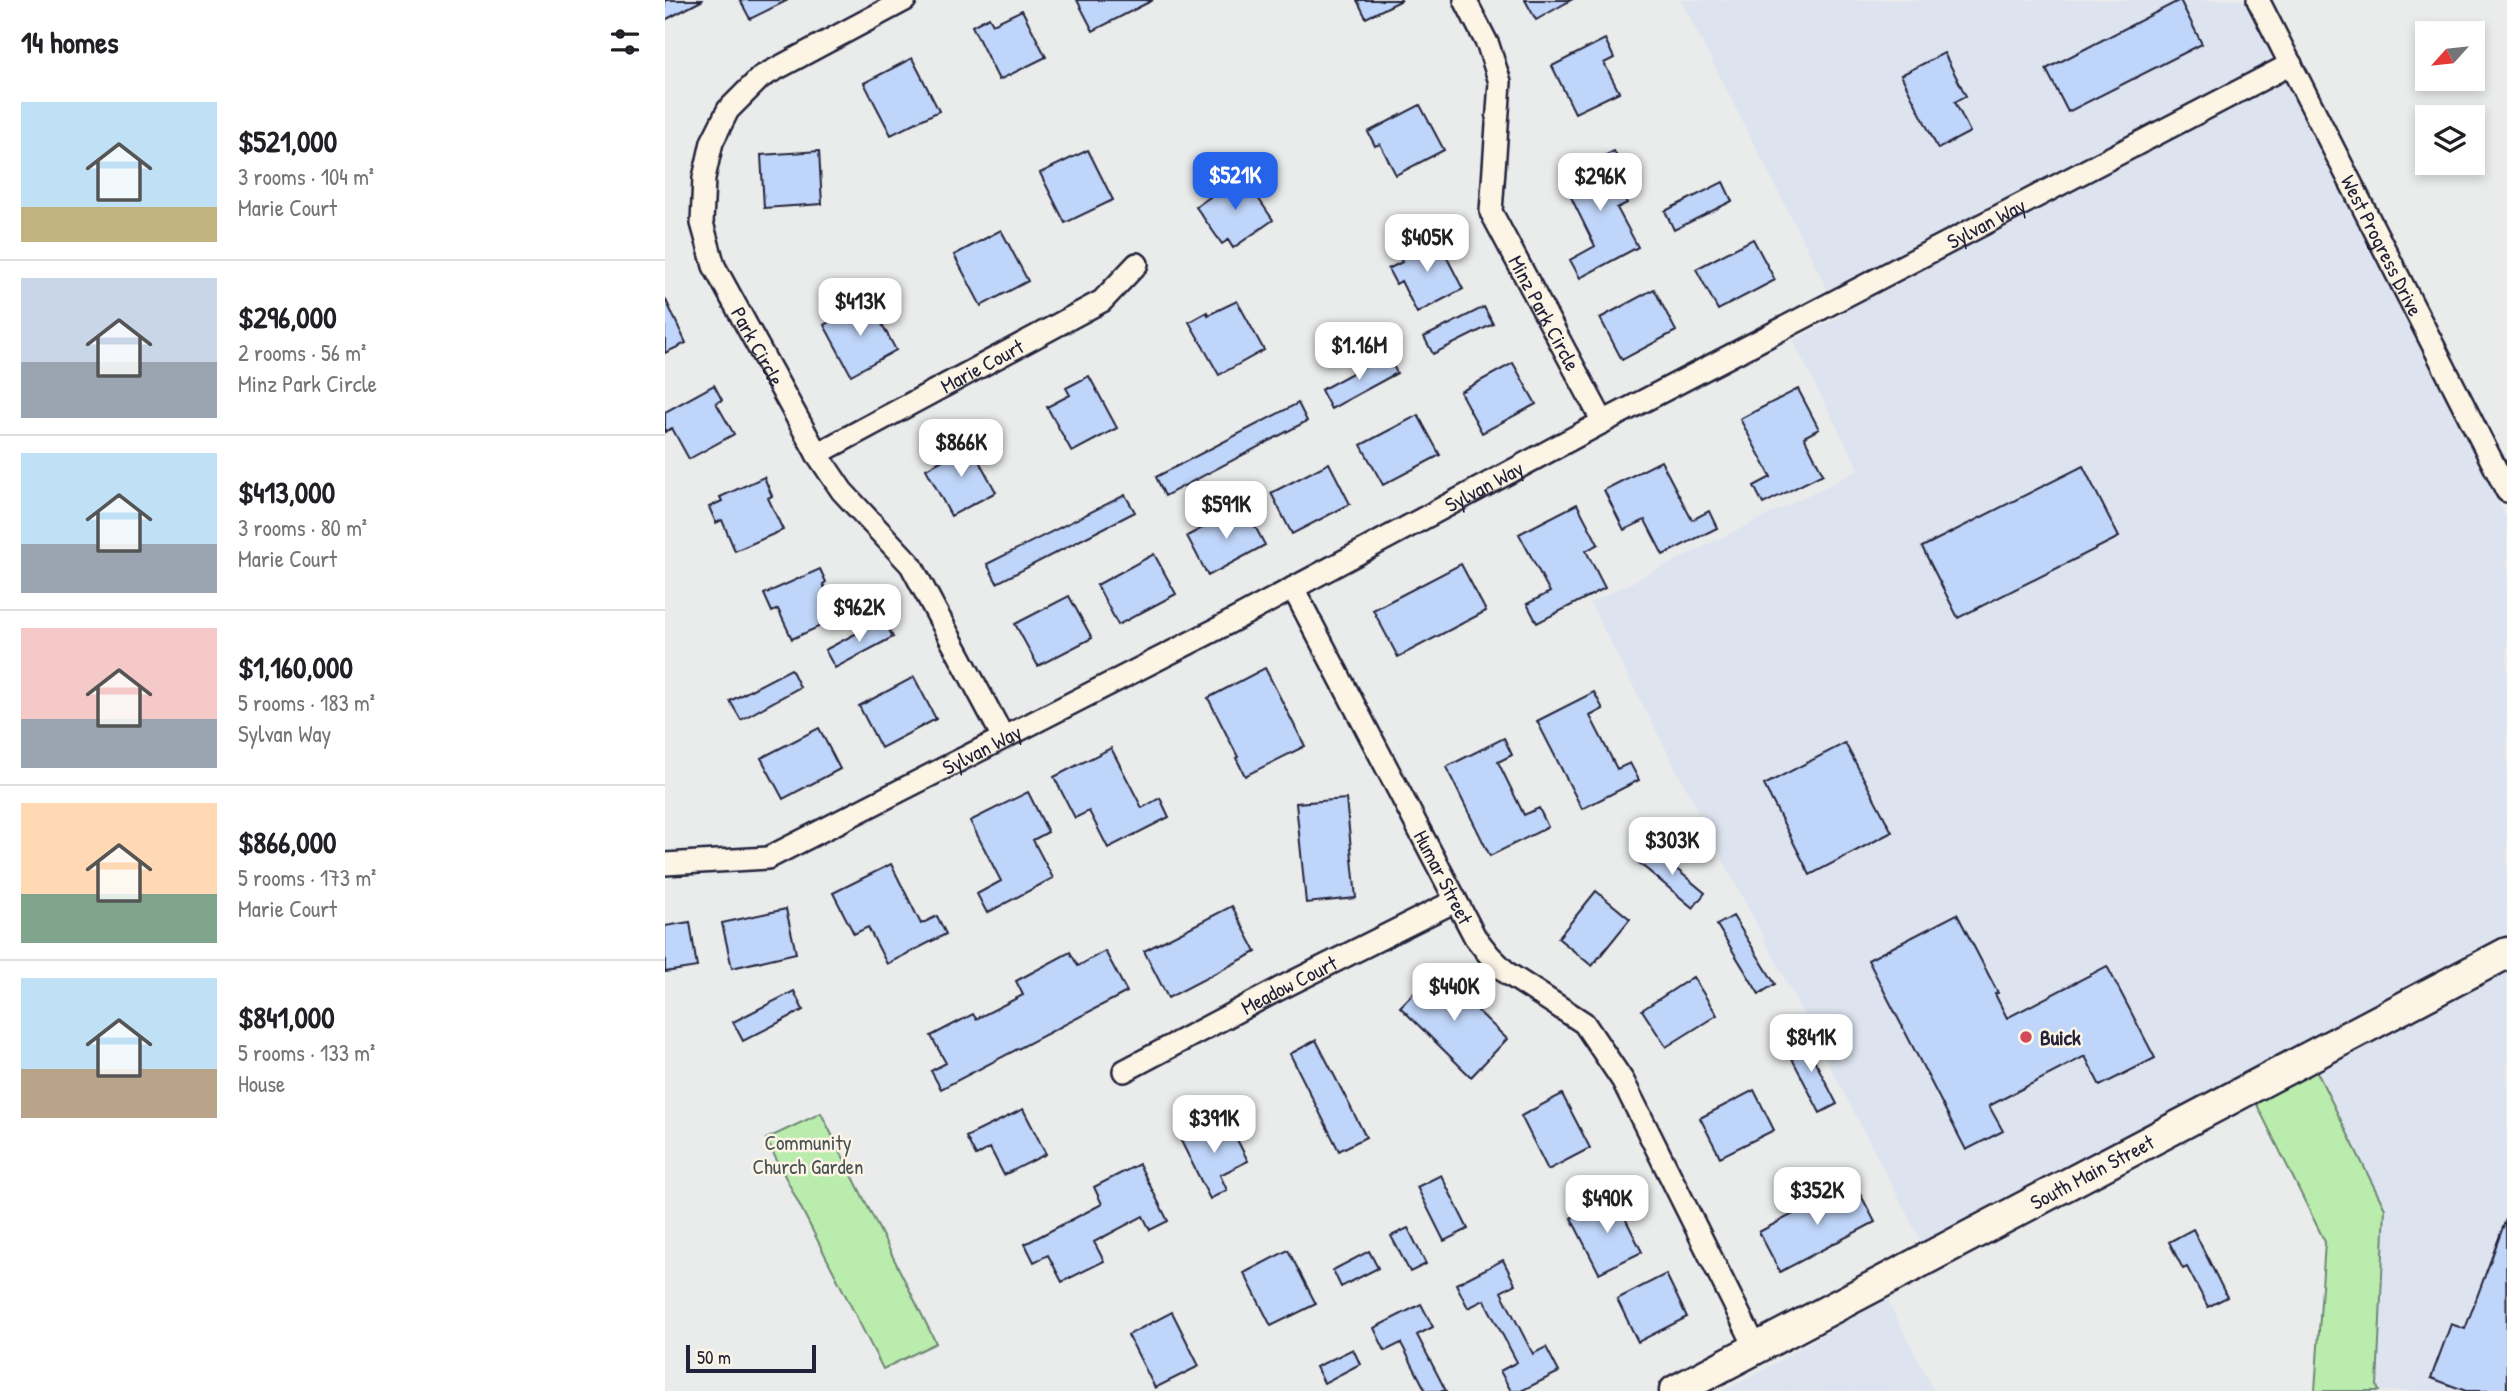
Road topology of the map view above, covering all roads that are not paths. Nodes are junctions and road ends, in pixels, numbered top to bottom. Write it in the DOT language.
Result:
graph roads {
  1 [pos="905,0"];
  2 [pos="1465,0"];
  3 [pos="2258,0"];
  4 [pos="2291,64"];
  5 [pos="1137,264"];
  6 [pos="1603,422"];
  7 [pos="817,454"];
  8 [pos="2507,491"];
  9 [pos="1293,588"];
  10 [pos="1003,737"];
  11 [pos="665,864"];
  12 [pos="1455,901"];
  13 [pos="2507,953"];
  14 [pos="1124,1071"];
  15 [pos="1756,1348"];
  16 [pos="1675,1391"];
  1 -- 7 [label="street, Park Circle"];
  2 -- 6 [label="street, Minz Park Circle"];
  3 -- 4 [label="street, West Progress Drive"];
  4 -- 6 [label="street, Sylvan Way"];
  4 -- 8 [label="street, West Progress Drive"];
  5 -- 7 [label="street, Marie Court"];
  6 -- 9 [label="street, Sylvan Way"];
  7 -- 10 [label="street, Park Circle"];
  9 -- 10 [label="street, Sylvan Way"];
  9 -- 12 [label="street, Humar Street"];
  10 -- 11 [label="street, Sylvan Way"];
  12 -- 14 [label="street, Meadow Court"];
  12 -- 15 [label="street, Humar Street"];
  13 -- 15 [label="main road, South Main Street"];
  15 -- 16 [label="main road, South Main Street"];
}
